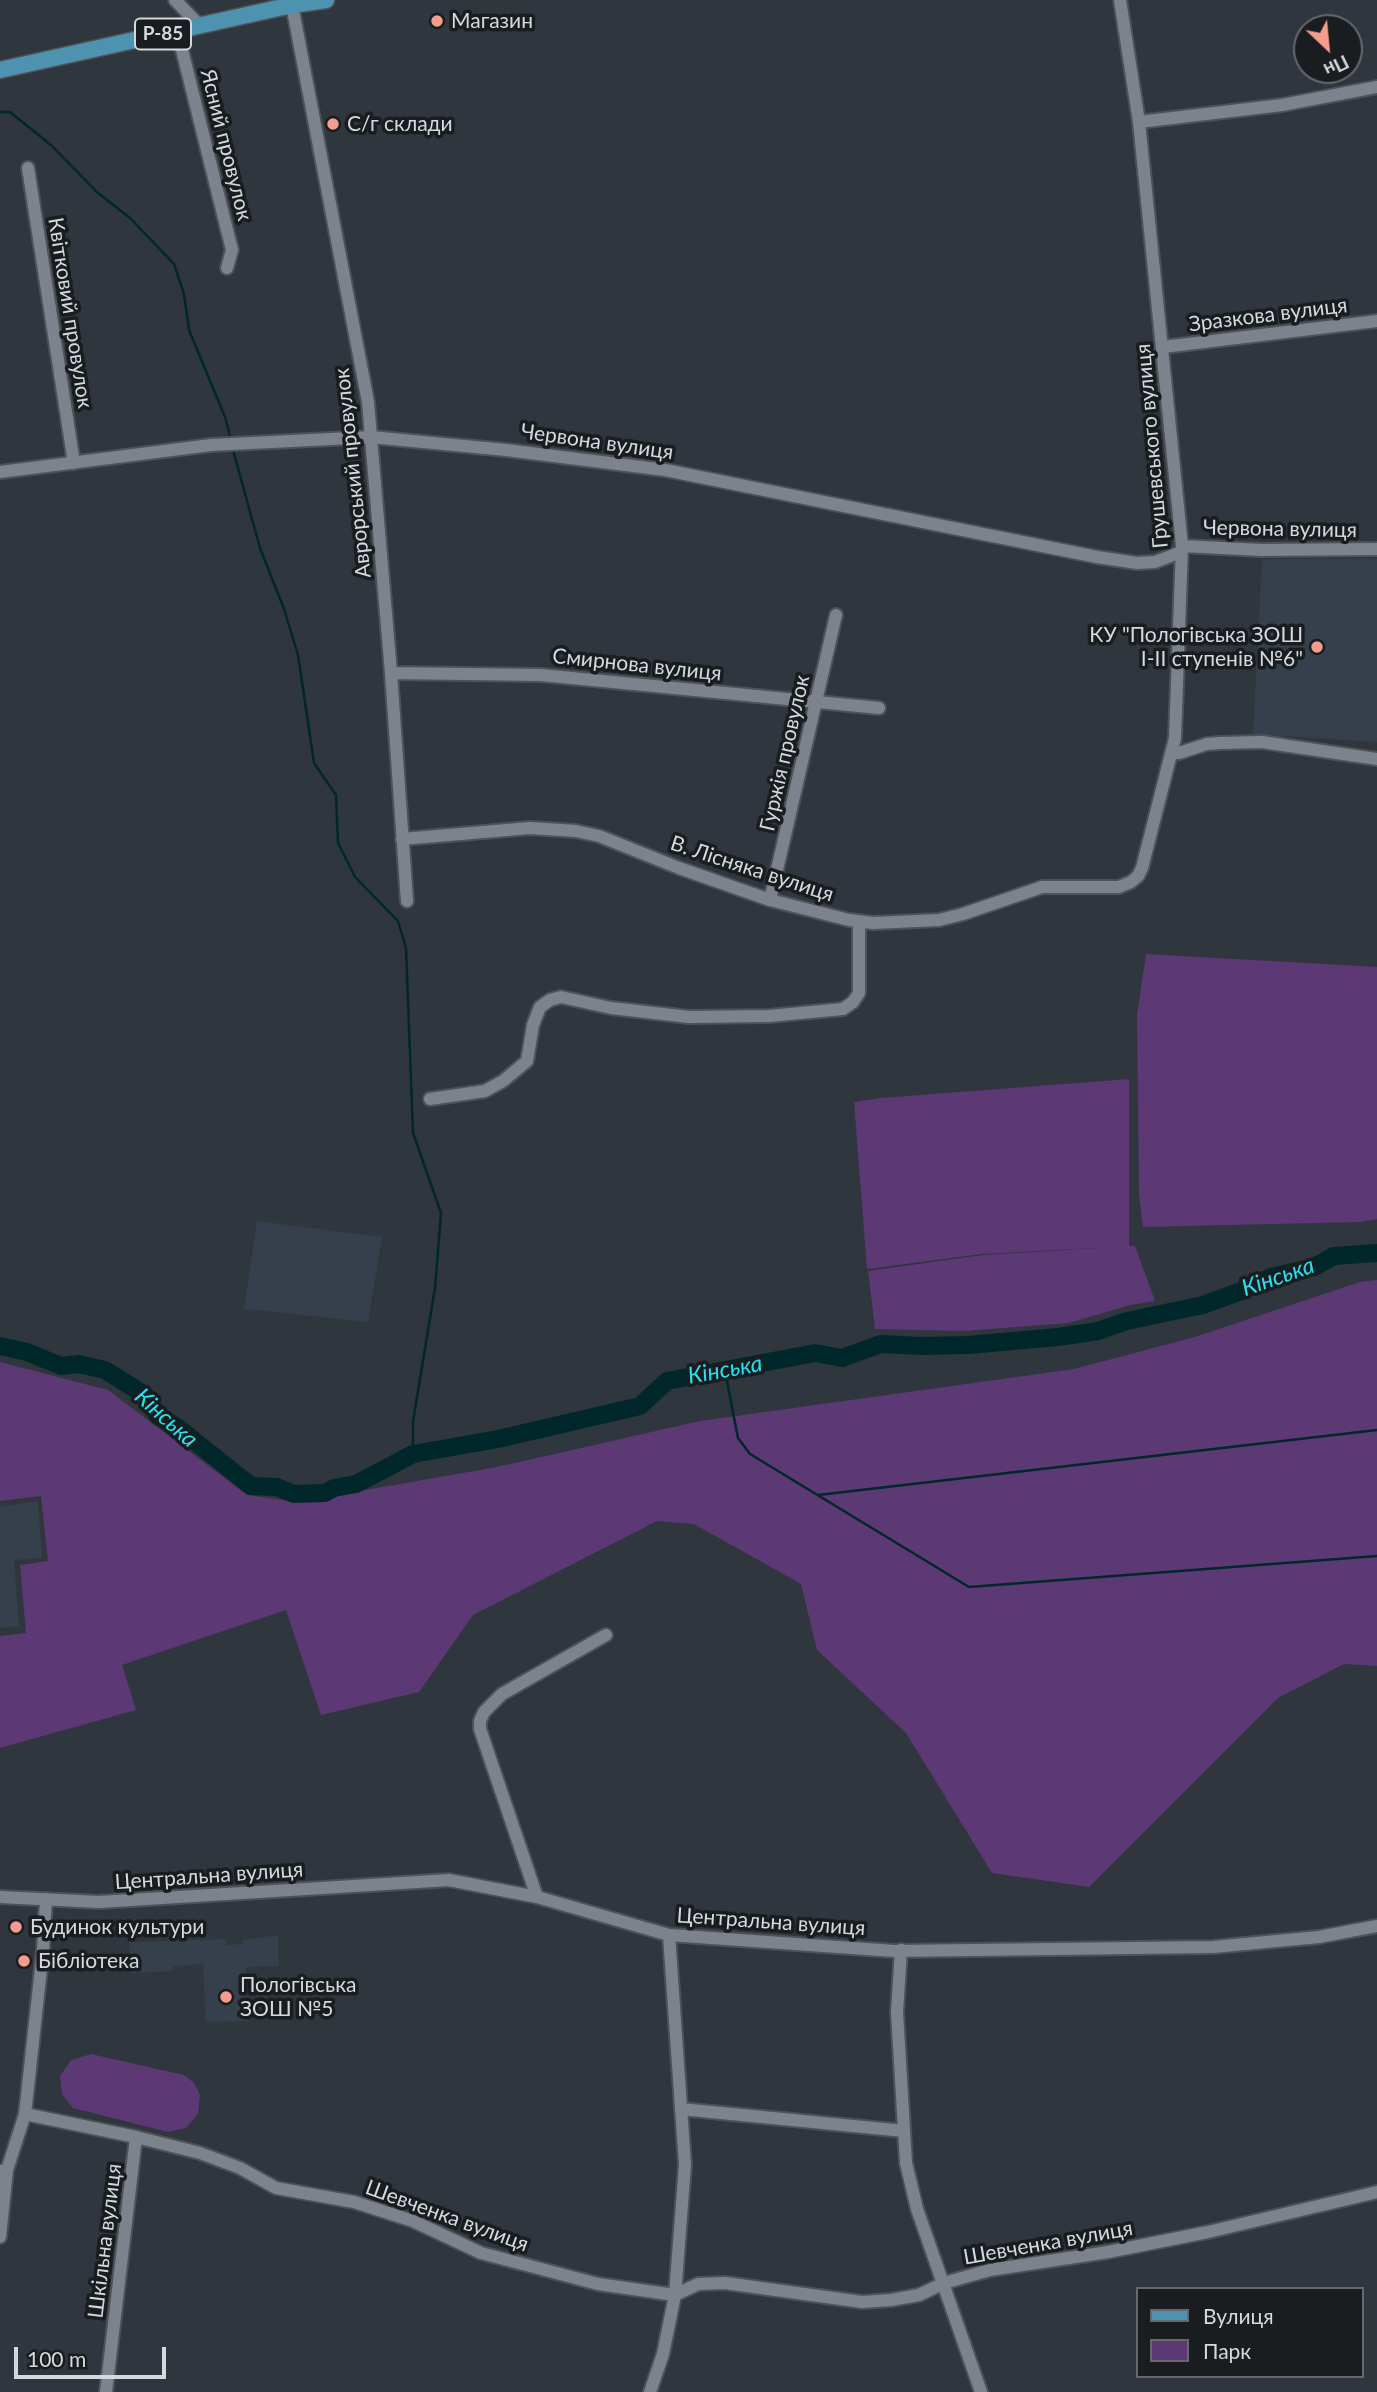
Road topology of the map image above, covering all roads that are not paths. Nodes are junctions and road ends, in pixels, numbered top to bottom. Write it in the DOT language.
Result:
graph roads {
  1 [pos="175,0"];
  2 [pos="326,0"];
  3 [pos="1120,0"];
  4 [pos="292,5"];
  5 [pos="200,26"];
  6 [pos="177,30"];
  7 [pos="0,70"];
  8 [pos="1377,87"];
  9 [pos="1139,122"];
  10 [pos="27,168"];
  11 [pos="228,268"];
  12 [pos="1377,321"];
  13 [pos="1163,347"];
  14 [pos="371,437"];
  15 [pos="74,463"];
  16 [pos="0,472"];
  17 [pos="1181,549"];
  18 [pos="1377,549"];
  19 [pos="836,615"];
  20 [pos="391,673"];
  21 [pos="816,703"];
  22 [pos="879,708"];
  23 [pos="1172,752"];
  24 [pos="1377,759"];
  25 [pos="402,839"];
  26 [pos="1131,882"];
  27 [pos="770,900"];
  28 [pos="407,901"];
  29 [pos="859,921"];
  30 [pos="430,1099"];
  31 [pos="606,1635"];
  32 [pos="0,1897"];
  33 [pos="537,1897"];
  34 [pos="46,1899"];
  35 [pos="1377,1926"];
  36 [pos="669,1935"];
  37 [pos="901,1951"];
  38 [pos="681,2109"];
  39 [pos="25,2114"];
  40 [pos="904,2130"];
  41 [pos="136,2137"];
  42 [pos="4,2171"];
  43 [pos="1377,2192"];
  44 [pos="0,2237"];
  45 [pos="944,2283"];
  46 [pos="675,2295"];
  47 [pos="106,2392"];
  48 [pos="650,2392"];
  49 [pos="981,2392"];
  1 -- 5 [label="street"];
  2 -- 4 [label="main road, Р-85"];
  3 -- 9 [label="street, Грушевського вулиця"];
  4 -- 5 [label="main road, Р-85"];
  4 -- 14 [label="street, Аврорський провулок"];
  5 -- 6 [label="main road, Р-85"];
  6 -- 7 [label="main road, Р-85"];
  6 -- 11 [label="street, Ясний провулок"];
  8 -- 9 [label="street"];
  9 -- 13 [label="street, Грушевського вулиця"];
  10 -- 15 [label="street, Квітковий провулок"];
  12 -- 13 [label="street, Зразкова вулиця"];
  13 -- 17 [label="street, Грушевського вулиця"];
  14 -- 15 [label="street, Червона вулиця"];
  14 -- 17 [label="street, Червона вулиця"];
  14 -- 20 [label="street, Аврорський провулок"];
  15 -- 16 [label="street, Червона вулиця"];
  17 -- 18 [label="street, Червона вулиця"];
  17 -- 23 [label="street, Грушевського вулиця"];
  19 -- 21 [label="street, Гуржія провулок"];
  20 -- 21 [label="street, Смирнова вулиця"];
  20 -- 25 [label="street, Аврорський провулок"];
  21 -- 22 [label="street, Смирнова вулиця"];
  21 -- 27 [label="street, Гуржія провулок"];
  23 -- 24 [label="street"];
  23 -- 26 [label="street, Грушевського вулиця"];
  25 -- 27 [label="street, В. Лісняка вулиця"];
  25 -- 28 [label="street, Аврорський провулок"];
  26 -- 29 [label="street, В. Лісняка вулиця"];
  27 -- 29 [label="street, В. Лісняка вулиця"];
  29 -- 30 [label="street"];
  31 -- 33 [label="street"];
  32 -- 34 [label="street, Центральна вулиця"];
  33 -- 34 [label="street, Центральна вулиця"];
  33 -- 36 [label="street, Центральна вулиця"];
  34 -- 39 [label="street"];
  35 -- 37 [label="street, Центральна вулиця"];
  36 -- 37 [label="street, Центральна вулиця"];
  36 -- 38 [label="street"];
  37 -- 40 [label="street"];
  38 -- 40 [label="street"];
  38 -- 46 [label="street"];
  39 -- 41 [label="street, Шевченка вулиця"];
  39 -- 42 [label="street"];
  40 -- 45 [label="street"];
  41 -- 46 [label="street, Шевченка вулиця"];
  41 -- 47 [label="street, Шкільна вулиця"];
  42 -- 44 [label="street"];
  43 -- 45 [label="street, Шевченка вулиця"];
  45 -- 46 [label="street, Шевченка вулиця"];
  45 -- 49 [label="street"];
  46 -- 48 [label="street"];
}
